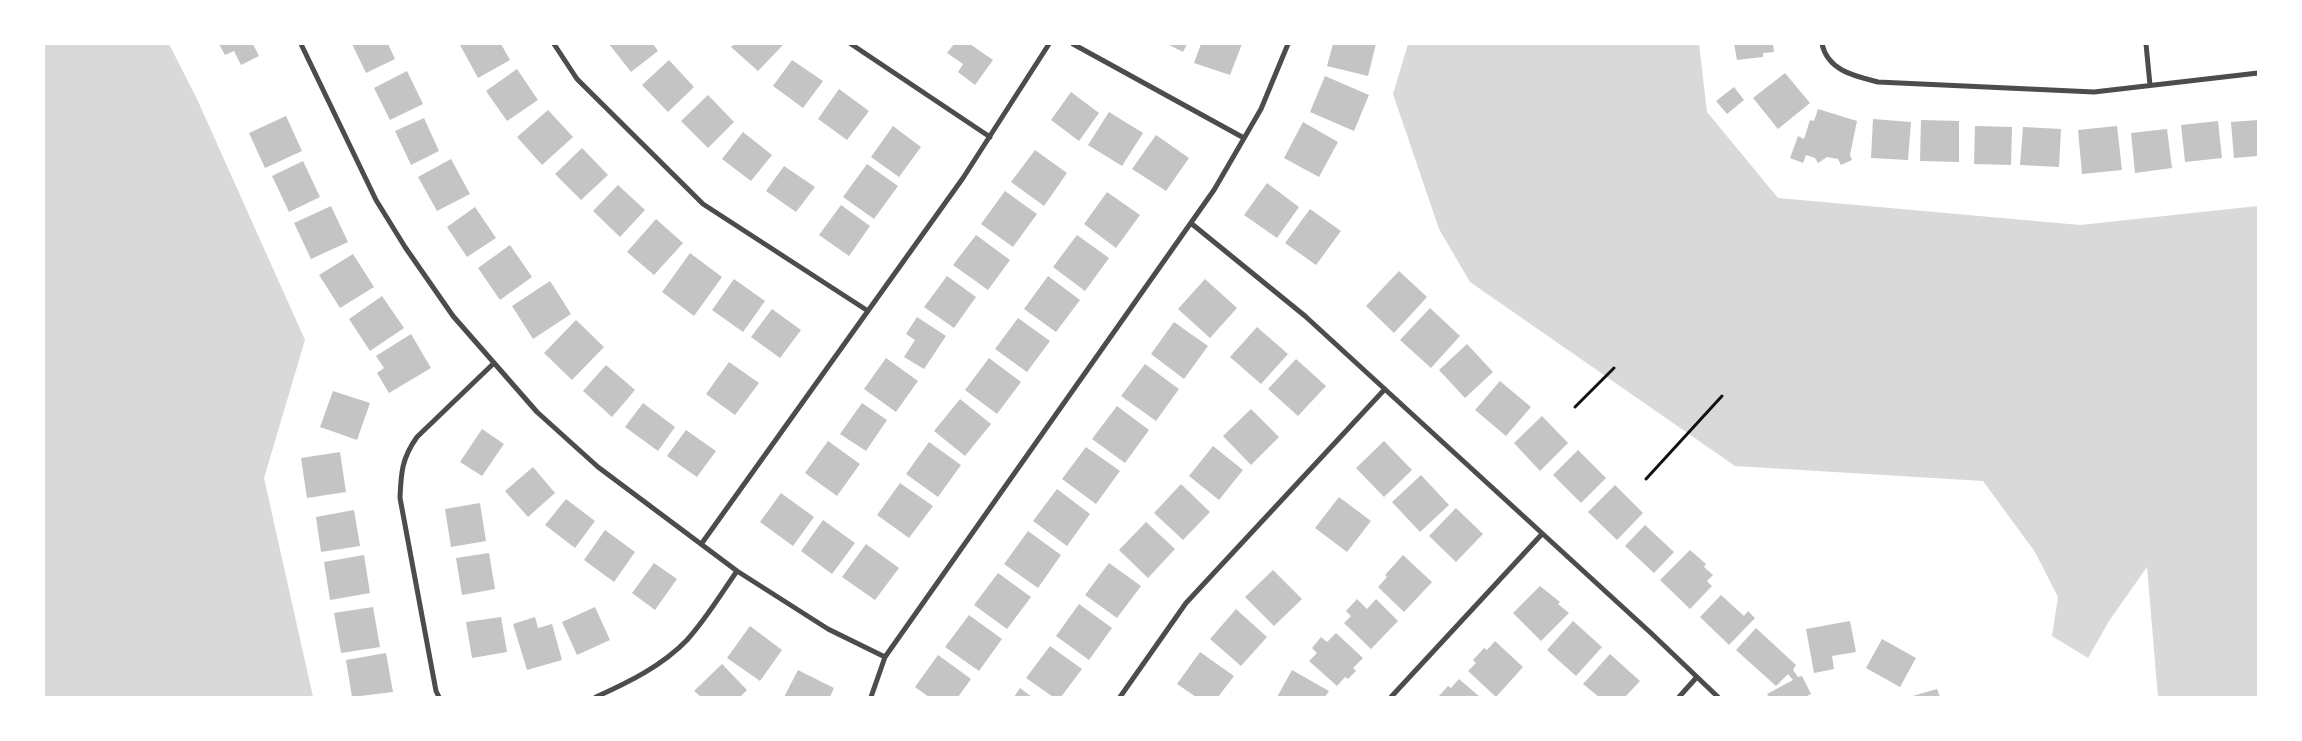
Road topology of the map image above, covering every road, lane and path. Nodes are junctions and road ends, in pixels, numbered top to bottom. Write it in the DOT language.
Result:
graph roads {
  1 [pos="301,44"];
  2 [pos="554,44"];
  3 [pos="851,44"];
  4 [pos="1049,44"];
  5 [pos="1073,44"];
  6 [pos="1288,44"];
  7 [pos="1822,44"];
  8 [pos="2146,44"];
  9 [pos="2258,73"];
  10 [pos="2150,85"];
  11 [pos="990,137"];
  12 [pos="1244,138"];
  13 [pos="1192,224"];
  14 [pos="868,311"];
  15 [pos="494,363"];
  16 [pos="1614,368"];
  17 [pos="1385,389"];
  18 [pos="1722,396"];
  19 [pos="1575,407"];
  20 [pos="1646,479"];
  21 [pos="1542,534"];
  22 [pos="702,543"];
  23 [pos="737,572"];
  24 [pos="885,657"];
  25 [pos="1696,678"];
  26 [pos="439,697"];
  27 [pos="596,697"];
  28 [pos="871,697"];
  29 [pos="1120,697"];
  30 [pos="1391,697"];
  31 [pos="1679,697"];
  32 [pos="1718,697"];
  1 -- 15 [label="street"];
  2 -- 14 [label="street"];
  3 -- 11 [label="street"];
  4 -- 11 [label="street"];
  5 -- 12 [label="street"];
  6 -- 12 [label="street"];
  7 -- 10 [label="street"];
  8 -- 10 [label="street"];
  9 -- 10 [label="street"];
  11 -- 14 [label="street"];
  12 -- 13 [label="street"];
  13 -- 17 [label="street"];
  13 -- 24 [label="street"];
  14 -- 22 [label="street"];
  15 -- 22 [label="street"];
  15 -- 26 [label="street"];
  16 -- 19 [label="path"];
  17 -- 21 [label="street"];
  17 -- 29 [label="street"];
  18 -- 20 [label="path"];
  21 -- 25 [label="street"];
  21 -- 30 [label="street"];
  22 -- 23 [label="street"];
  23 -- 24 [label="street"];
  23 -- 27 [label="street"];
  24 -- 28 [label="street"];
  25 -- 31 [label="street"];
  25 -- 32 [label="street"];
}
